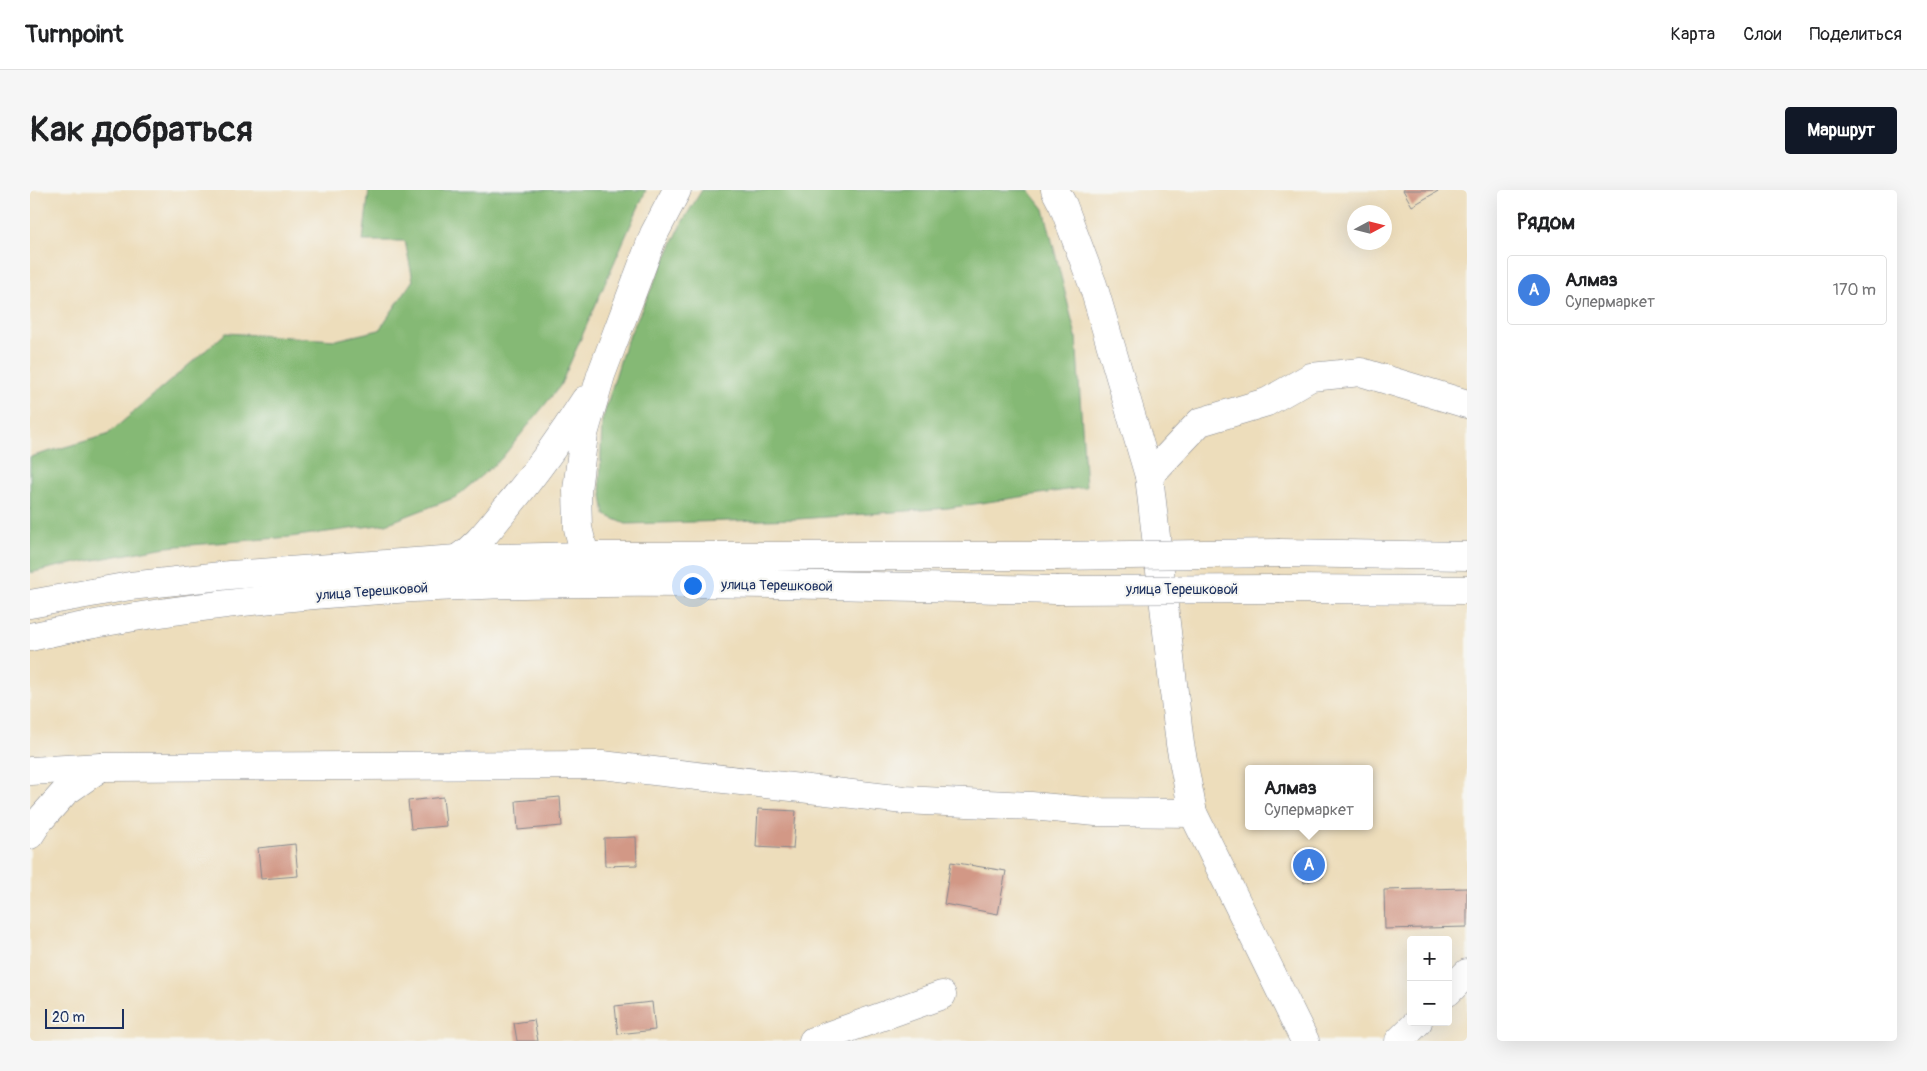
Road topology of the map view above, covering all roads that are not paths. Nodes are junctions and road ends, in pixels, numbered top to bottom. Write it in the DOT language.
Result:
graph roads {
  1 [pos="677,190"];
  2 [pos="1055,190"];
  3 [pos="601,375"];
  4 [pos="1467,404"];
  5 [pos="1149,476"];
  6 [pos="585,556"];
  7 [pos="1467,556"];
  8 [pos="457,559"];
  9 [pos="1467,590"];
  10 [pos="30,604"];
  11 [pos="30,637"];
  12 [pos="101,767"];
  13 [pos="30,771"];
  14 [pos="1193,813"];
  15 [pos="30,835"];
  16 [pos="1467,973"];
  17 [pos="1452,988"];
  18 [pos="942,995"];
  19 [pos="1414,1026"];
  20 [pos="813,1041"];
  21 [pos="1305,1041"];
  22 [pos="1399,1041"];
  1 -- 3 [label="street"];
  2 -- 5 [label="street"];
  3 -- 6 [label="street"];
  3 -- 8 [label="street"];
  4 -- 5 [label="street"];
  5 -- 14 [label="street"];
  6 -- 7 [label="street, улица Терешковой, bridge"];
  6 -- 8 [label="street, улица Терешковой"];
  8 -- 10 [label="street, улица Терешковой"];
  9 -- 11 [label="street, улица Терешковой, bridge"];
  12 -- 13 [label="street"];
  12 -- 14 [label="street"];
  12 -- 15 [label="street"];
  14 -- 21 [label="street"];
  16 -- 17 [label="street"];
  18 -- 20 [label="street"];
  19 -- 22 [label="street"];
}
